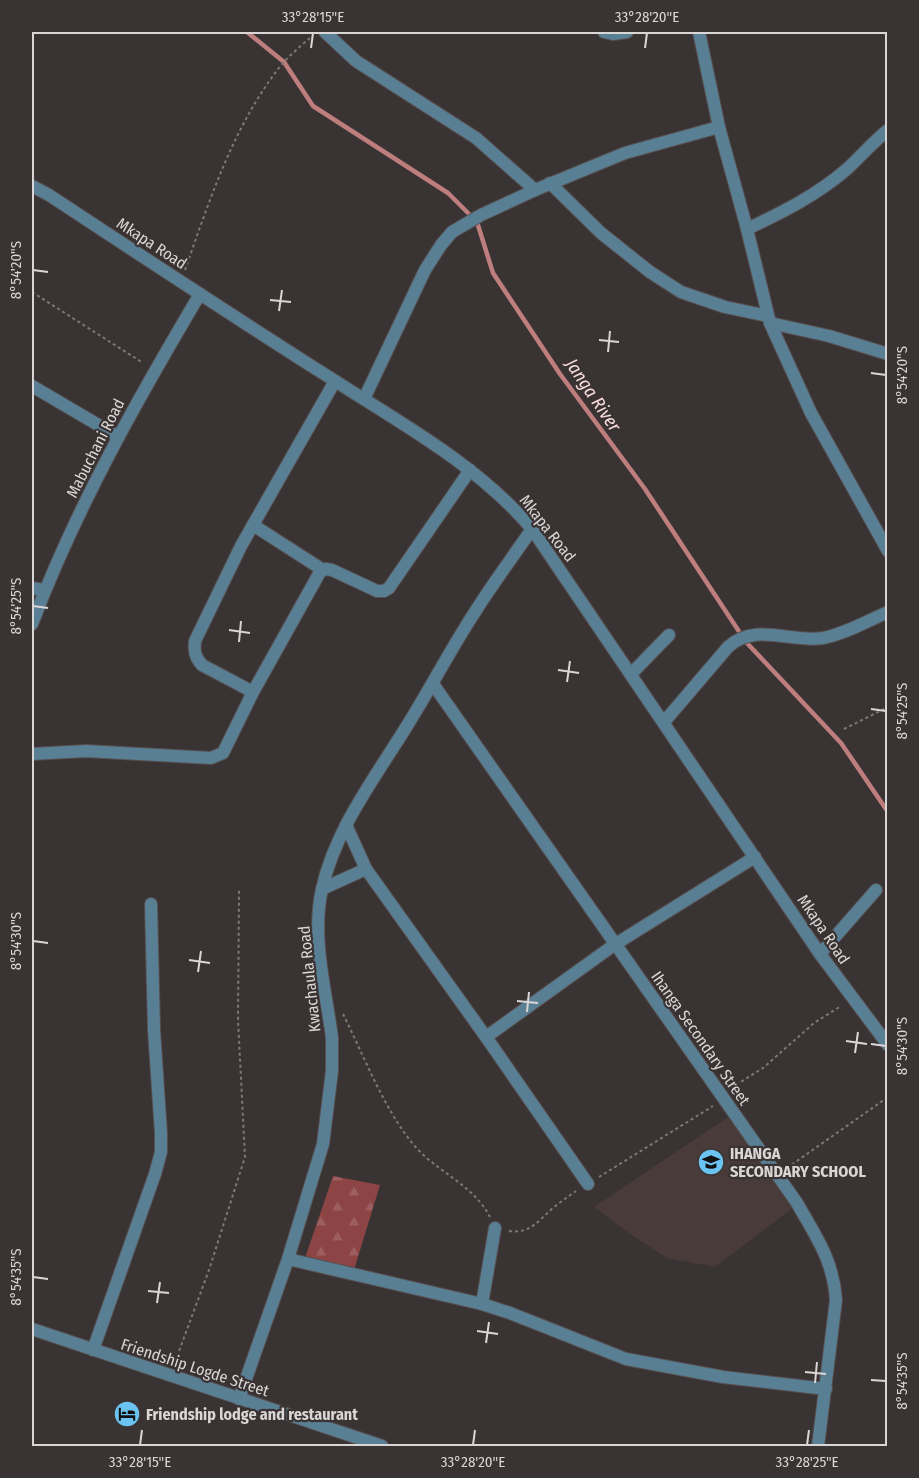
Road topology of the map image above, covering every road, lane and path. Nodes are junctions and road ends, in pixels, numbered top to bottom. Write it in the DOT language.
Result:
graph roads {
  1 [pos="316,32"];
  2 [pos="325,32"];
  3 [pos="604,32"];
  4 [pos="627,32"];
  5 [pos="699,32"];
  6 [pos="719,127"];
  7 [pos="888,130"];
  8 [pos="550,183"];
  9 [pos="32,186"];
  10 [pos="535,190"];
  11 [pos="747,229"];
  12 [pos="182,282"];
  13 [pos="32,292"];
  14 [pos="200,294"];
  15 [pos="769,319"];
  16 [pos="888,354"];
  17 [pos="154,371"];
  18 [pos="334,381"];
  19 [pos="32,386"];
  20 [pos="364,399"];
  21 [pos="117,436"];
  22 [pos="470,470"];
  23 [pos="253,525"];
  24 [pos="532,529"];
  25 [pos="888,551"];
  26 [pos="323,570"];
  27 [pos="32,588"];
  28 [pos="45,590"];
  29 [pos="888,612"];
  30 [pos="32,624"];
  31 [pos="669,635"];
  32 [pos="631,674"];
  33 [pos="433,684"];
  34 [pos="253,692"];
  35 [pos="888,707"];
  36 [pos="664,722"];
  37 [pos="844,729"];
  38 [pos="32,754"];
  39 [pos="346,825"];
  40 [pos="755,857"];
  41 [pos="366,869"];
  42 [pos="322,889"];
  43 [pos="239,890"];
  44 [pos="876,890"];
  45 [pos="151,904"];
  46 [pos="614,945"];
  47 [pos="820,954"];
  48 [pos="853,999"];
  49 [pos="343,1014"];
  50 [pos="486,1037"];
  51 [pos="888,1045"];
  52 [pos="722,1097"];
  53 [pos="888,1097"];
  54 [pos="777,1175"];
  55 [pos="588,1184"];
  56 [pos="495,1228"];
  57 [pos="288,1259"];
  58 [pos="482,1304"];
  59 [pos="32,1329"];
  60 [pos="93,1350"];
  61 [pos="170,1376"];
  62 [pos="826,1389"];
  63 [pos="239,1399"];
  64 [pos="382,1446"];
  65 [pos="818,1446"];
  1 -- 12 [label="path"];
  2 -- 10 [label="street"];
  3 -- 4 [label="street"];
  5 -- 6 [label="street"];
  6 -- 8 [label="street"];
  6 -- 11 [label="street"];
  7 -- 11 [label="street"];
  8 -- 10 [label="street"];
  8 -- 15 [label="street"];
  9 -- 12 [label="street, Mkapa Road"];
  10 -- 20 [label="street"];
  11 -- 15 [label="street"];
  12 -- 14 [label="street, Mkapa Road"];
  13 -- 17 [label="path"];
  14 -- 17 [label="street, Mabuchani Road"];
  14 -- 18 [label="street, Mkapa Road"];
  15 -- 16 [label="street"];
  15 -- 25 [label="street"];
  17 -- 21 [label="street, Mabuchani Road"];
  18 -- 20 [label="street, Mkapa Road"];
  18 -- 23 [label="street"];
  19 -- 21 [label="street"];
  20 -- 22 [label="street, Mkapa Road"];
  21 -- 28 [label="street, Mabuchani Road"];
  22 -- 24 [label="street, Mkapa Road"];
  22 -- 26 [label="street"];
  23 -- 26 [label="street"];
  23 -- 34 [label="street"];
  24 -- 32 [label="street, Mkapa Road"];
  24 -- 33 [label="street, Kwachaula Road"];
  26 -- 34 [label="street"];
  27 -- 28 [label="street"];
  28 -- 30 [label="street, Mabuchani Road"];
  29 -- 36 [label="street"];
  31 -- 32 [label="street"];
  32 -- 36 [label="street, Mkapa Road"];
  33 -- 39 [label="street, Kwachaula Road"];
  33 -- 46 [label="street, Ihanga Secondary Street"];
  34 -- 38 [label="street"];
  35 -- 37 [label="path"];
  36 -- 40 [label="street, Mkapa Road"];
  39 -- 41 [label="street"];
  39 -- 42 [label="street, Kwachaula Road"];
  40 -- 46 [label="street"];
  40 -- 47 [label="street, Mkapa Road"];
  41 -- 42 [label="street"];
  41 -- 50 [label="street"];
  42 -- 57 [label="street, Kwachaula Road"];
  43 -- 61 [label="path"];
  44 -- 47 [label="street"];
  45 -- 60 [label="street"];
  46 -- 50 [label="street"];
  46 -- 52 [label="street, Ihanga Secondary Street"];
  47 -- 48 [label="street, Mkapa Road"];
  48 -- 51 [label="street, Mkapa Road"];
  48 -- 52 [label="path"];
  49 -- 56 [label="path"];
  50 -- 55 [label="street"];
  52 -- 54 [label="street, Ihanga Secondary Street"];
  52 -- 55 [label="path"];
  53 -- 54 [label="path"];
  54 -- 62 [label="street, Ihanga Secondary Street"];
  55 -- 56 [label="path"];
  56 -- 58 [label="street"];
  57 -- 58 [label="street"];
  57 -- 63 [label="street, Kwachaula Road"];
  58 -- 62 [label="street"];
  59 -- 60 [label="street, Friendship Logde Street"];
  60 -- 61 [label="street, Friendship Logde Street"];
  61 -- 63 [label="street, Friendship Logde Street"];
  62 -- 65 [label="street, Ihanga Secondary Street"];
  63 -- 64 [label="street, Friendship Logde Street"];
}
